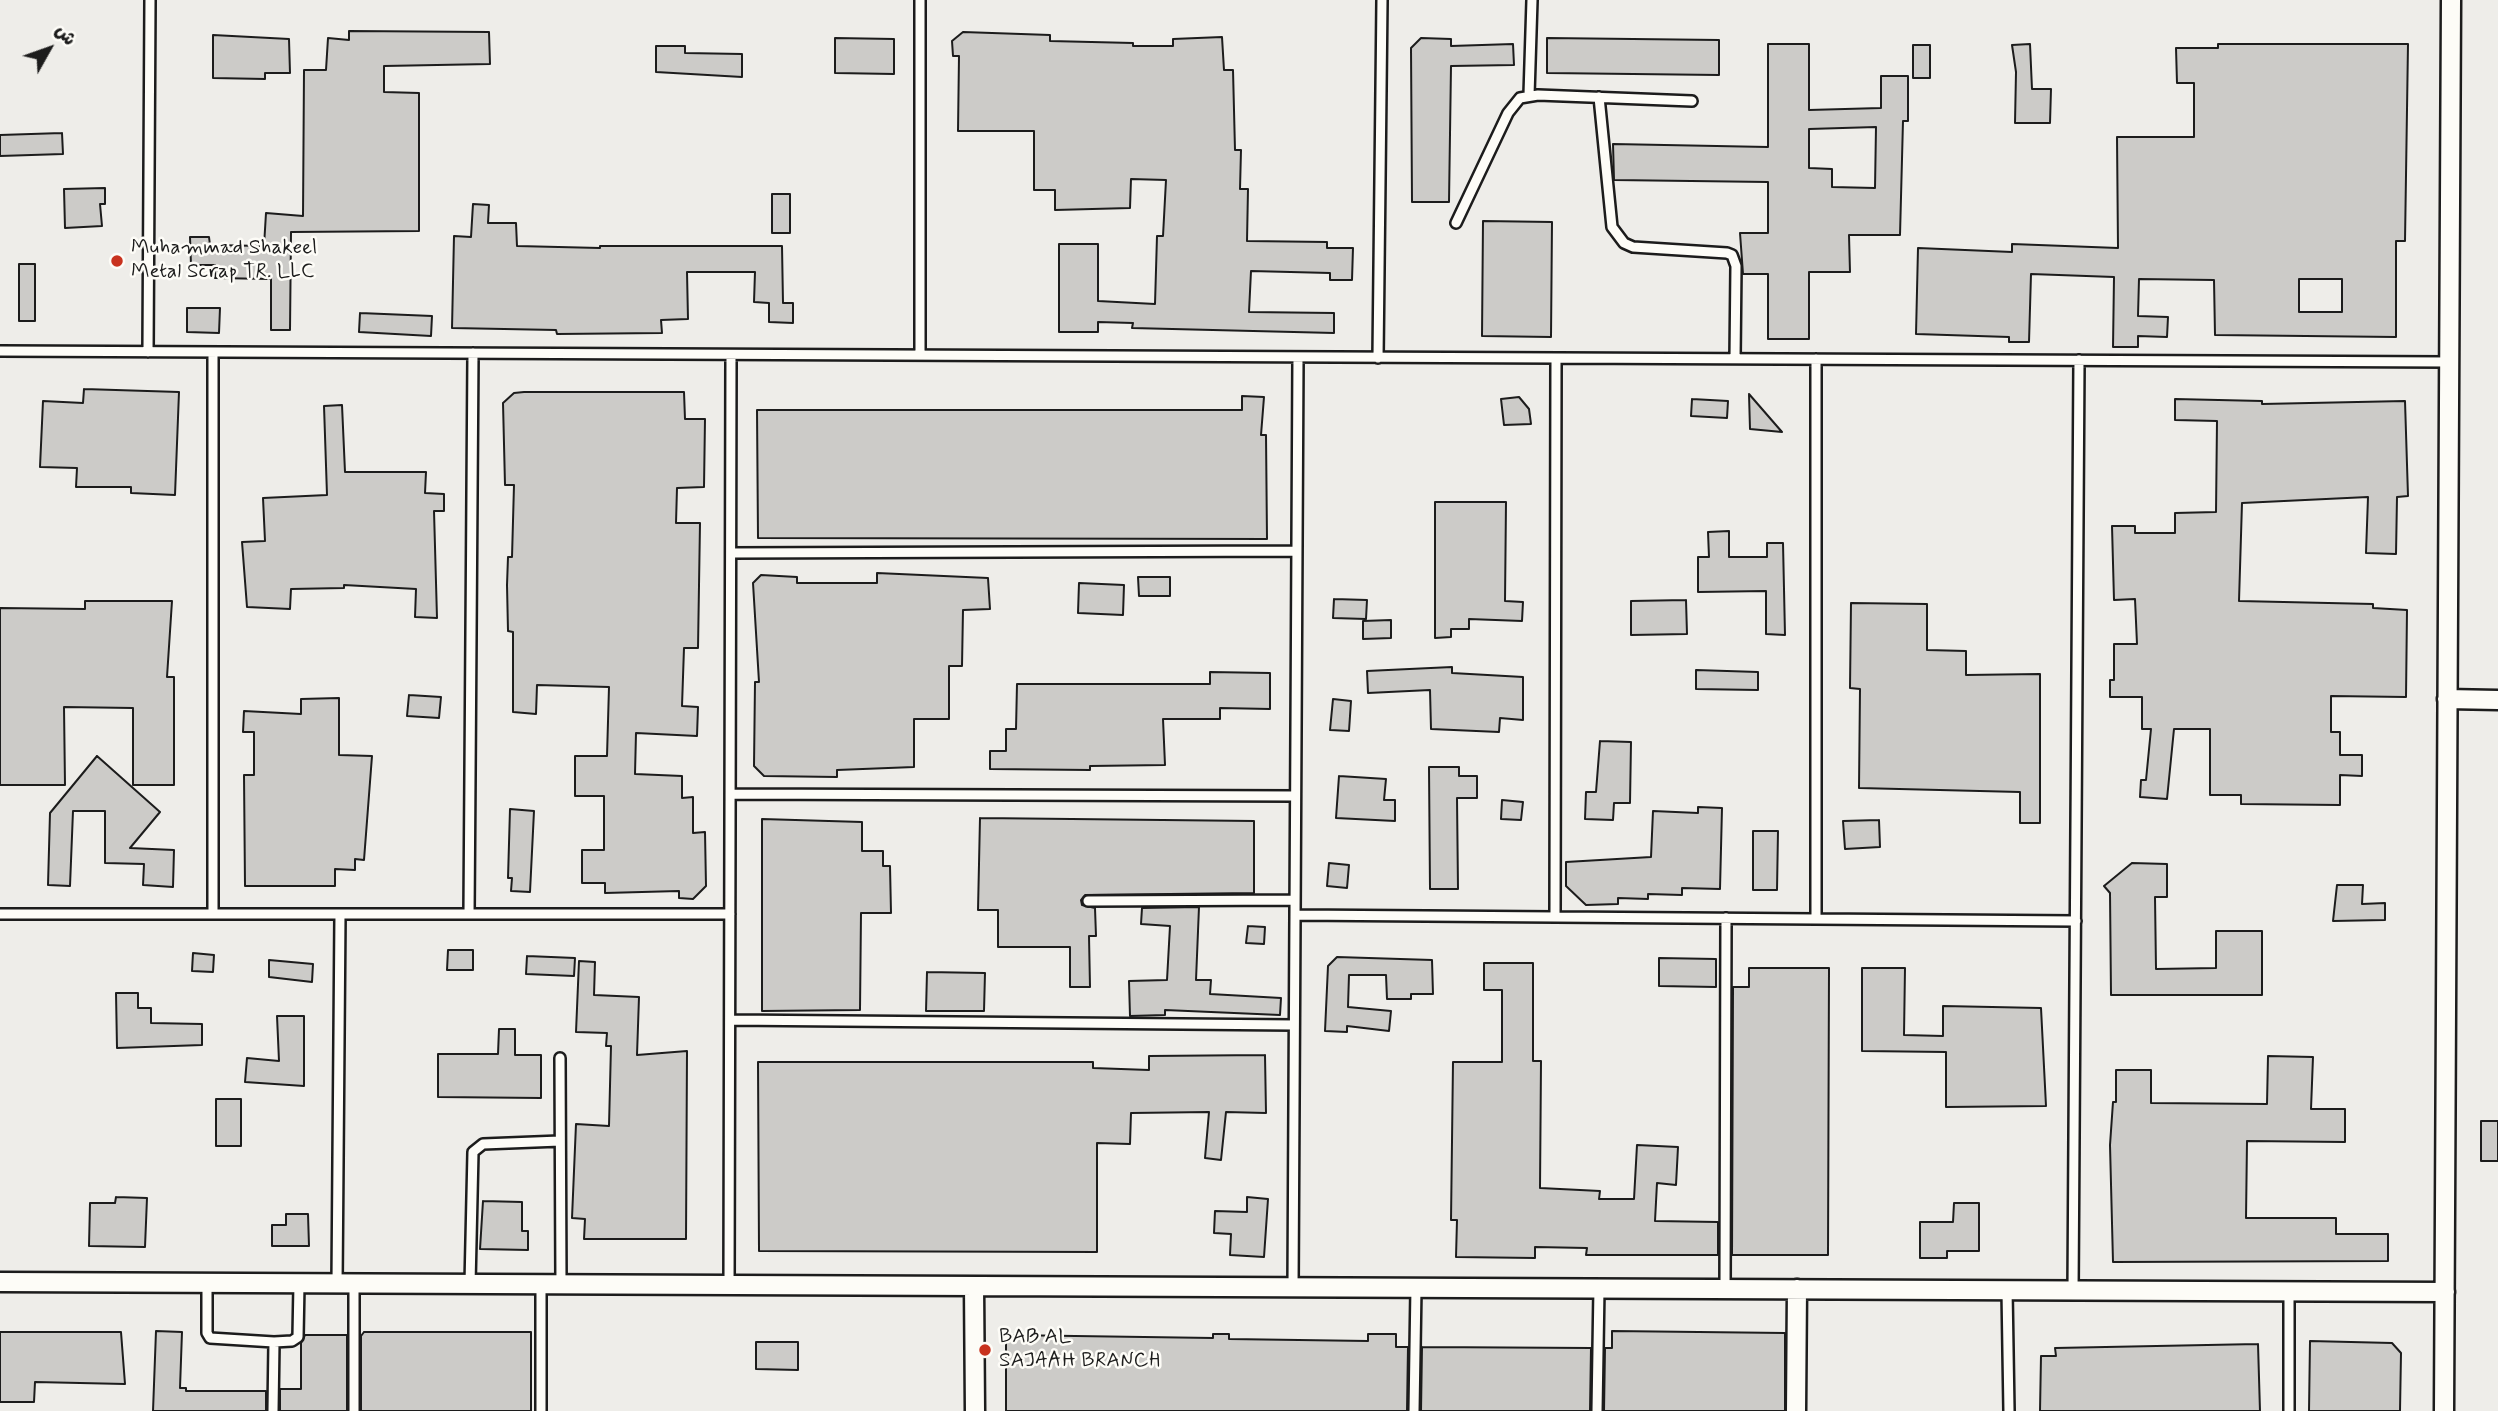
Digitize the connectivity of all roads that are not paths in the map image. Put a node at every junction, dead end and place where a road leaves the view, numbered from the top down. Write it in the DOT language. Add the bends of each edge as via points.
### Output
graph roads {
  1 [pos="150,0"];
  2 [pos="920,0"];
  3 [pos="1382,0"];
  4 [pos="1532,0"];
  5 [pos="2451,0"];
  6 [pos="1529,95"];
  7 [pos="1599,97"];
  8 [pos="1692,101"];
  9 [pos="1456,223"];
  10 [pos="0,351"];
  11 [pos="148,352"];
  12 [pos="213,352"];
  13 [pos="474,353"];
  14 [pos="732,355"];
  15 [pos="920,355"];
  16 [pos="1298,357"];
  17 [pos="1378,358"];
  18 [pos="1556,358"];
  19 [pos="1735,359"];
  20 [pos="1816,359"];
  21 [pos="2079,360"];
  22 [pos="2449,362"];
  23 [pos="1296,551"];
  24 [pos="731,554"];
  25 [pos="2448,699"];
  26 [pos="2498,699"];
  27 [pos="730,794"];
  28 [pos="1295,796"];
  29 [pos="1295,900"];
  30 [pos="1088,901"];
  31 [pos="0,914"];
  32 [pos="213,914"];
  33 [pos="340,914"];
  34 [pos="469,914"];
  35 [pos="730,914"];
  36 [pos="1295,915"];
  37 [pos="1555,917"];
  38 [pos="1726,918"];
  39 [pos="1816,919"];
  40 [pos="2076,921"];
  41 [pos="730,1020"];
  42 [pos="1294,1025"];
  43 [pos="560,1058"];
  44 [pos="560,1142"];
  45 [pos="0,1283"];
  46 [pos="207,1283"];
  47 [pos="299,1284"];
  48 [pos="346,1284"];
  49 [pos="470,1284"];
  50 [pos="541,1284"];
  51 [pos="561,1284"];
  52 [pos="729,1285"];
  53 [pos="974,1286"];
  54 [pos="1293,1287"];
  55 [pos="1416,1288"];
  56 [pos="1599,1288"];
  57 [pos="1725,1289"];
  58 [pos="1797,1289"];
  59 [pos="2007,1290"];
  60 [pos="2073,1290"];
  61 [pos="2289,1291"];
  62 [pos="2445,1292"];
  63 [pos="274,1342"];
  64 [pos="273,1411"];
  65 [pos="354,1411"];
  66 [pos="541,1411"];
  67 [pos="975,1411"];
  68 [pos="1415,1411"];
  69 [pos="1597,1411"];
  70 [pos="1796,1411"];
  71 [pos="2009,1411"];
  72 [pos="2289,1411"];
  73 [pos="2444,1411"];
  1 -- 11 [label="lane"];
  2 -- 15 [label="lane"];
  3 -- 17 [label="lane"];
  4 -- 6 [label="lane"];
  5 -- 22 [label="street"];
  6 -- 7 [label="lane"];
  6 -- 9 [label="lane" via="1507,113"];
  7 -- 8 [label="lane"];
  7 -- 19 [label="lane" via="1612,227 1633,247 1732,256 1736,266"];
  10 -- 11 [label="lane"];
  11 -- 12 [label="lane"];
  12 -- 13 [label="lane"];
  12 -- 32 [label="lane"];
  13 -- 14 [label="lane"];
  13 -- 34 [label="lane"];
  14 -- 15 [label="lane"];
  14 -- 24 [label="lane"];
  15 -- 16 [label="lane"];
  16 -- 17 [label="lane"];
  16 -- 23 [label="lane"];
  17 -- 18 [label="lane"];
  18 -- 19 [label="lane"];
  18 -- 37 [label="lane"];
  19 -- 20 [label="lane"];
  20 -- 21 [label="lane"];
  20 -- 39 [label="lane"];
  21 -- 22 [label="lane"];
  21 -- 40 [label="lane"];
  22 -- 25 [label="street"];
  23 -- 24 [label="lane"];
  23 -- 28 [label="lane"];
  24 -- 27 [label="lane"];
  25 -- 26 [label="street"];
  25 -- 62 [label="street"];
  27 -- 28 [label="lane"];
  27 -- 35 [label="lane"];
  28 -- 29 [label="lane"];
  29 -- 30 [label="lane"];
  29 -- 36 [label="lane"];
  31 -- 32 [label="lane"];
  32 -- 33 [label="lane"];
  33 -- 34 [label="lane"];
  33 -- 48 [label="lane"];
  34 -- 35 [label="lane"];
  35 -- 41 [label="lane"];
  36 -- 37 [label="lane"];
  36 -- 42 [label="lane"];
  37 -- 38 [label="lane"];
  38 -- 39 [label="lane"];
  38 -- 57 [label="lane"];
  39 -- 40 [label="lane"];
  40 -- 60 [label="lane"];
  41 -- 42 [label="lane"];
  41 -- 52 [label="lane"];
  42 -- 54 [label="lane"];
  43 -- 44 [label="lane"];
  44 -- 49 [label="lane" via="483,1144 473,1152"];
  44 -- 51 [label="lane"];
  45 -- 46 [label="street"];
  46 -- 47 [label="street"];
  46 -- 63 [label="lane" via="210,1338"];
  47 -- 48 [label="street"];
  47 -- 63 [label="lane" via="298,1337"];
  48 -- 49 [label="street"];
  48 -- 65 [label="lane"];
  49 -- 50 [label="street"];
  50 -- 51 [label="street"];
  50 -- 66 [label="lane"];
  51 -- 52 [label="street"];
  52 -- 53 [label="street"];
  53 -- 54 [label="street"];
  53 -- 67 [label="street"];
  54 -- 55 [label="street"];
  55 -- 56 [label="street"];
  55 -- 68 [label="lane"];
  56 -- 57 [label="street"];
  56 -- 69 [label="lane"];
  57 -- 58 [label="street"];
  58 -- 59 [label="street"];
  58 -- 70 [label="street"];
  59 -- 60 [label="street"];
  59 -- 71 [label="lane"];
  60 -- 61 [label="street"];
  61 -- 62 [label="street"];
  61 -- 72 [label="lane"];
  62 -- 73 [label="street"];
  63 -- 64 [label="lane"];
}
